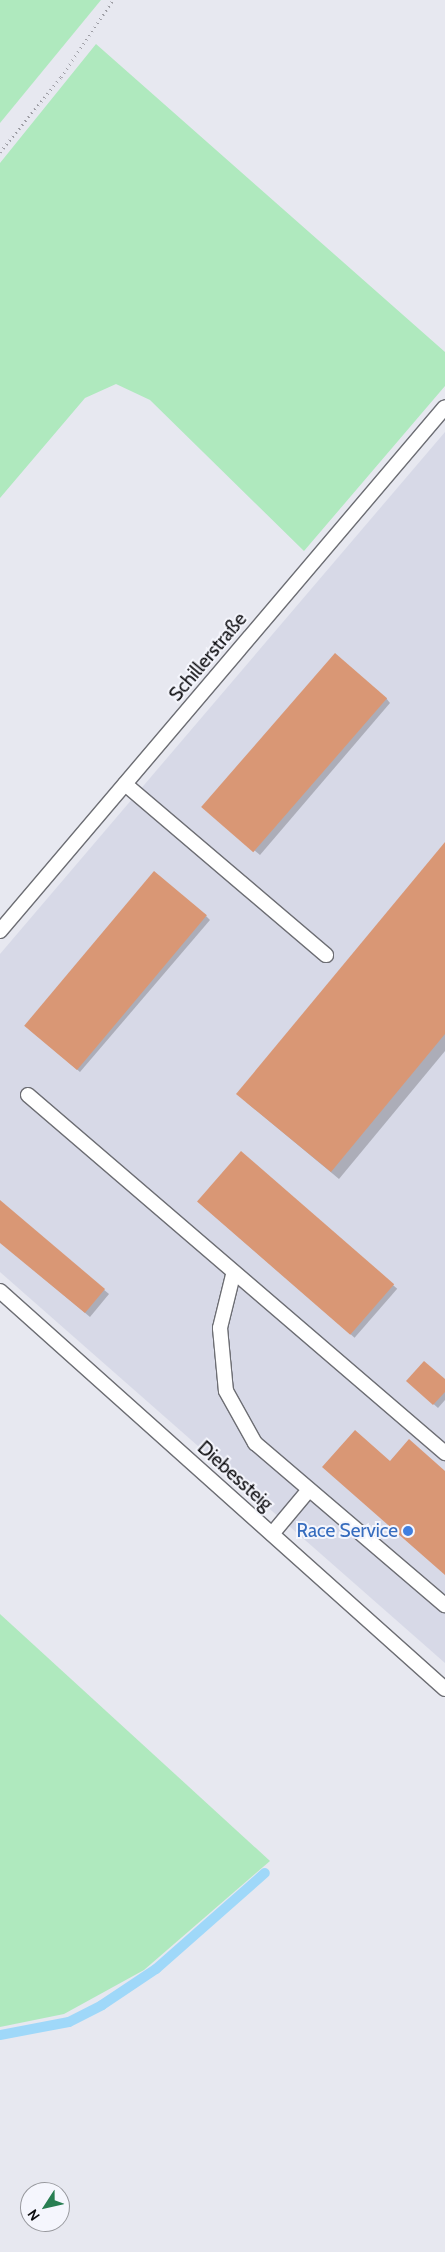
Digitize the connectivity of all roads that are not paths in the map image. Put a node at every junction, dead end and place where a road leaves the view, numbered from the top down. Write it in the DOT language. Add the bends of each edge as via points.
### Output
graph roads {
  1 [pos="445,406"];
  2 [pos="125,784"];
  3 [pos="0,931"];
  4 [pos="326,956"];
  5 [pos="28,1095"];
  6 [pos="233,1275"];
  7 [pos="0,1291"];
  8 [pos="445,1453"];
  9 [pos="308,1490"];
  10 [pos="272,1534"];
  11 [pos="445,1605"];
  12 [pos="445,1689"];
  1 -- 2 [label="lane, Schillerstraße"];
  2 -- 3 [label="lane, Schillerstraße"];
  2 -- 4 [label="lane"];
  5 -- 6 [label="lane"];
  6 -- 8 [label="lane"];
  6 -- 9 [label="lane" via="220,1328 226,1391 255,1444"];
  7 -- 10 [label="lane, Diebessteig"];
  9 -- 10 [label="lane"];
  9 -- 11 [label="lane"];
  10 -- 12 [label="lane, Diebessteig"];
}
